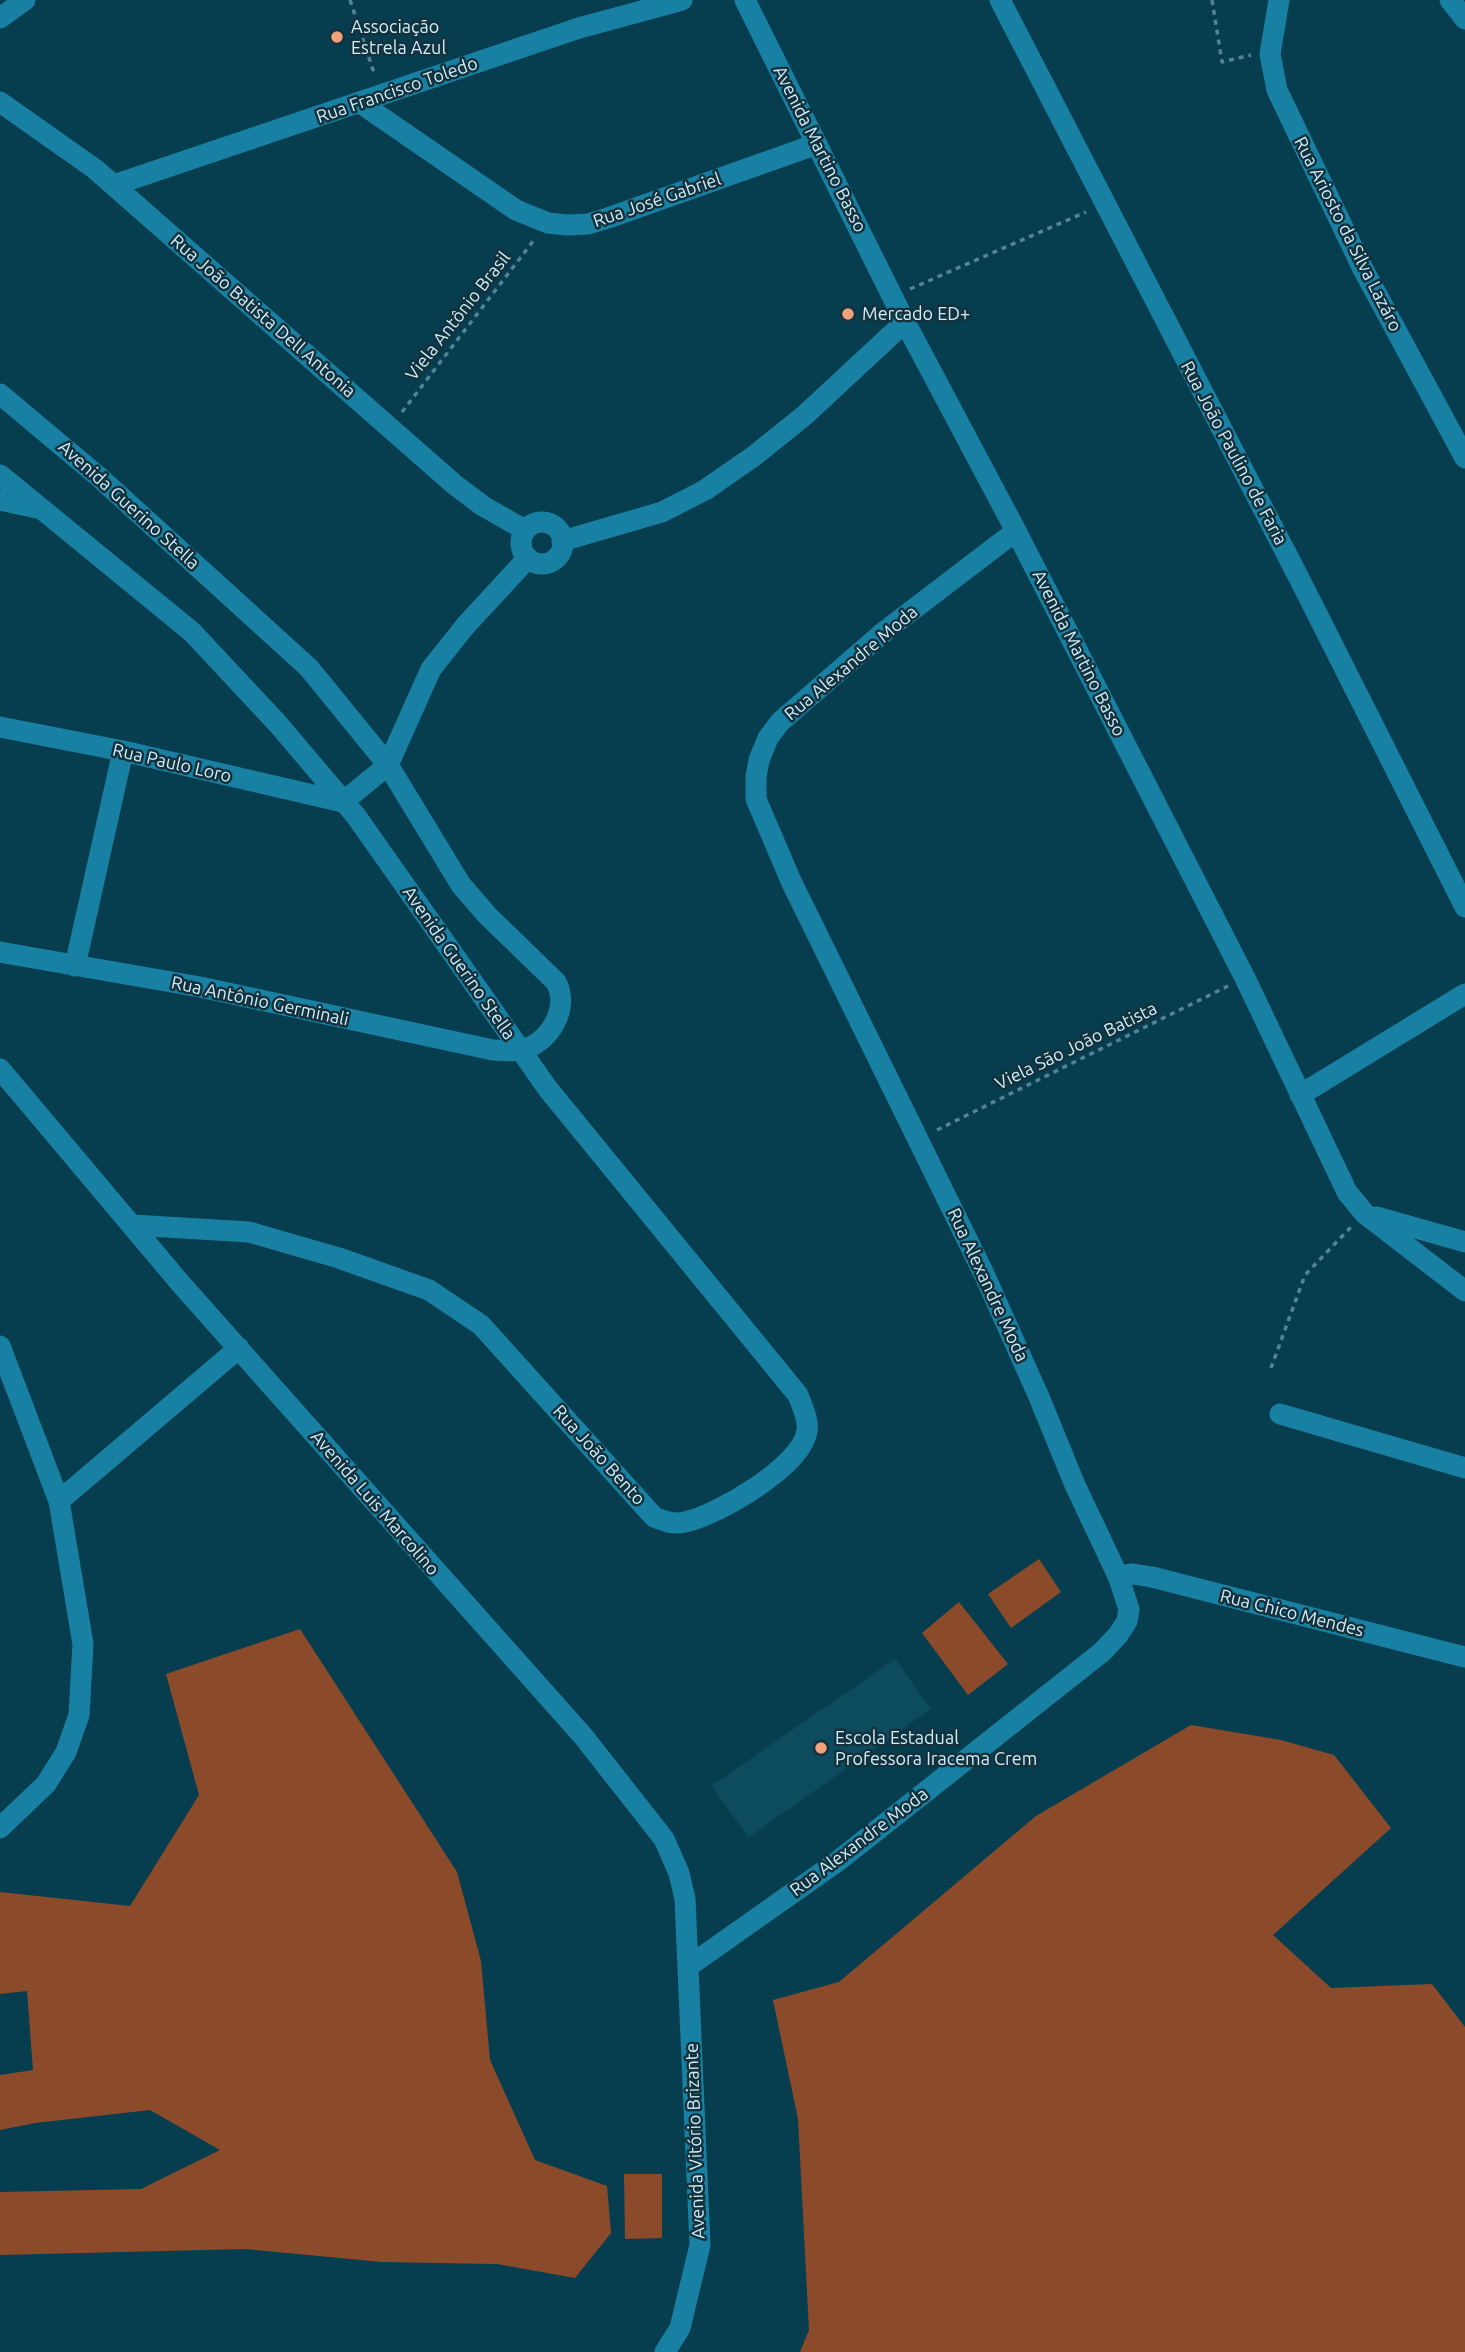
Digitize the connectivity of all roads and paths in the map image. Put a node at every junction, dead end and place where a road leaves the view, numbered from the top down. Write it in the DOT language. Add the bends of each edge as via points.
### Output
graph roads {
  1 [pos="25,0"];
  2 [pos="350,0"];
  3 [pos="682,0"];
  4 [pos="745,0"];
  5 [pos="1000,0"];
  6 [pos="1212,0"];
  7 [pos="1279,0"];
  8 [pos="1450,0"];
  9 [pos="0,18"];
  10 [pos="1465,19"];
  11 [pos="1258,53"];
  12 [pos="381,95"];
  13 [pos="0,102"];
  14 [pos="359,102"];
  15 [pos="817,144"];
  16 [pos="114,186"];
  17 [pos="1104,205"];
  18 [pos="548,223"];
  19 [pos="894,297"];
  20 [pos="905,322"];
  21 [pos="0,394"];
  22 [pos="390,427"];
  23 [pos="1465,458"];
  24 [pos="0,475"];
  25 [pos="0,500"];
  26 [pos="43,510"];
  27 [pos="525,530"];
  28 [pos="1016,531"];
  29 [pos="562,541"];
  30 [pos="527,558"];
  31 [pos="0,727"];
  32 [pos="123,751"];
  33 [pos="388,765"];
  34 [pos="343,802"];
  35 [pos="1465,907"];
  36 [pos="0,952"];
  37 [pos="75,966"];
  38 [pos="1245,978"];
  39 [pos="1465,994"];
  40 [pos="520,1050"];
  41 [pos="0,1069"];
  42 [pos="1300,1095"];
  43 [pos="919,1139"];
  44 [pos="1365,1213"];
  45 [pos="133,1225"];
  46 [pos="1465,1241"];
  47 [pos="1465,1291"];
  48 [pos="0,1346"];
  49 [pos="239,1348"];
  50 [pos="1271,1368"];
  51 [pos="1280,1414"];
  52 [pos="1465,1468"];
  53 [pos="59,1501"];
  54 [pos="1118,1576"];
  55 [pos="1465,1657"];
  56 [pos="0,1828"];
  57 [pos="689,1966"];
  58 [pos="665,2352"];
  1 -- 9 [label="street"];
  2 -- 12 [label="path"];
  3 -- 12 [label="street, Rua Francisco Toledo"];
  4 -- 15 [label="street, Avenida Martino Basso"];
  5 -- 17 [label="street, Rua João Paulino de Faria"];
  6 -- 11 [label="path" via="1222,62"];
  7 -- 23 [label="street, Rua Ariosto da Silva Lazáro" via="1270,54 1277,90 1363,269"];
  8 -- 10 [label="street"];
  12 -- 14 [label="street, Rua Francisco Toledo"];
  13 -- 16 [label="street, Rua João Batista Dell Antonia"];
  14 -- 16 [label="street, Rua Francisco Toledo"];
  14 -- 18 [label="street, Rua José Gabriel" via="516,209"];
  15 -- 18 [label="street, Rua José Gabriel" via="588,224"];
  15 -- 19 [label="street, Avenida Martino Basso"];
  16 -- 22 [label="street, Rua João Batista Dell Antonia"];
  17 -- 19 [label="path"];
  17 -- 35 [label="street, Rua João Paulino de Faria"];
  18 -- 22 [label="path, Viela Antônio Brasil"];
  19 -- 20 [label="street, Avenida Martino Basso"];
  20 -- 28 [label="street, Avenida Martino Basso"];
  20 -- 29 [label="street" via="805,415 705,490 662,512"];
  21 -- 33 [label="street, Avenida Guerino Stella" via="99,477 309,668"];
  22 -- 27 [label="street, Rua João Batista Dell Antonia" via="455,485"];
  24 -- 26 [label="street, Avenida Guerino Stella"];
  25 -- 26 [label="street"];
  26 -- 34 [label="street, Avenida Guerino Stella" via="192,632"];
  27 -- 29 [label="street" via="548,523 558,530"];
  27 -- 30 [label="street" via="521,544"];
  28 -- 38 [label="street, Avenida Martino Basso"];
  28 -- 43 [label="street, Rua Alexandre Moda" via="885,631 780,722 768,738 755,777 757,799 791,881"];
  29 -- 30 [label="street" via="559,555 547,563"];
  30 -- 33 [label="street" via="431,669"];
  31 -- 32 [label="street, Rua Paulo Loro"];
  32 -- 34 [label="street, Rua Paulo Loro"];
  32 -- 37 [label="street"];
  33 -- 34 [label="street"];
  33 -- 40 [label="street, Avenida Guerino Stella" via="461,885 550,974 562,993 561,1008 549,1032"];
  34 -- 40 [label="street, Avenida Guerino Stella"];
  36 -- 37 [label="street, Rua Antônio Germinali"];
  37 -- 40 [label="street, Rua Antônio Germinali" via="200,987 493,1049"];
  38 -- 42 [label="street, Avenida Martino Basso"];
  38 -- 43 [label="path, Viela São João Batista"];
  39 -- 42 [label="street"];
  40 -- 45 [label="street, Rua João Bento" via="798,1395 808,1430 801,1450 725,1508 685,1522 654,1517 481,1325 429,1290 248,1232"];
  41 -- 45 [label="street, Avenida Luis Marcolino"];
  42 -- 44 [label="street, Avenida Martino Basso" via="1347,1192"];
  43 -- 54 [label="street, Rua Alexandre Moda"];
  44 -- 46 [label="street"];
  44 -- 47 [label="street, Avenida Martino Basso"];
  44 -- 50 [label="path" via="1304,1275"];
  45 -- 49 [label="street, Avenida Luis Marcolino"];
  48 -- 53 [label="street"];
  49 -- 53 [label="street"];
  49 -- 57 [label="street, Avenida Luis Marcolino" via="583,1736 664,1839 685,1899"];
  51 -- 52 [label="street"];
  53 -- 56 [label="street" via="83,1644 79,1715 66,1752 46,1784"];
  54 -- 55 [label="street, Rua Chico Mendes" via="1152,1577"];
  54 -- 57 [label="street, Rua Alexandre Moda" via="1129,1609 1127,1621 1102,1652 838,1861"];
  57 -- 58 [label="street, Avenida Vitório Brizante" via="700,2245 680,2328"];
}
